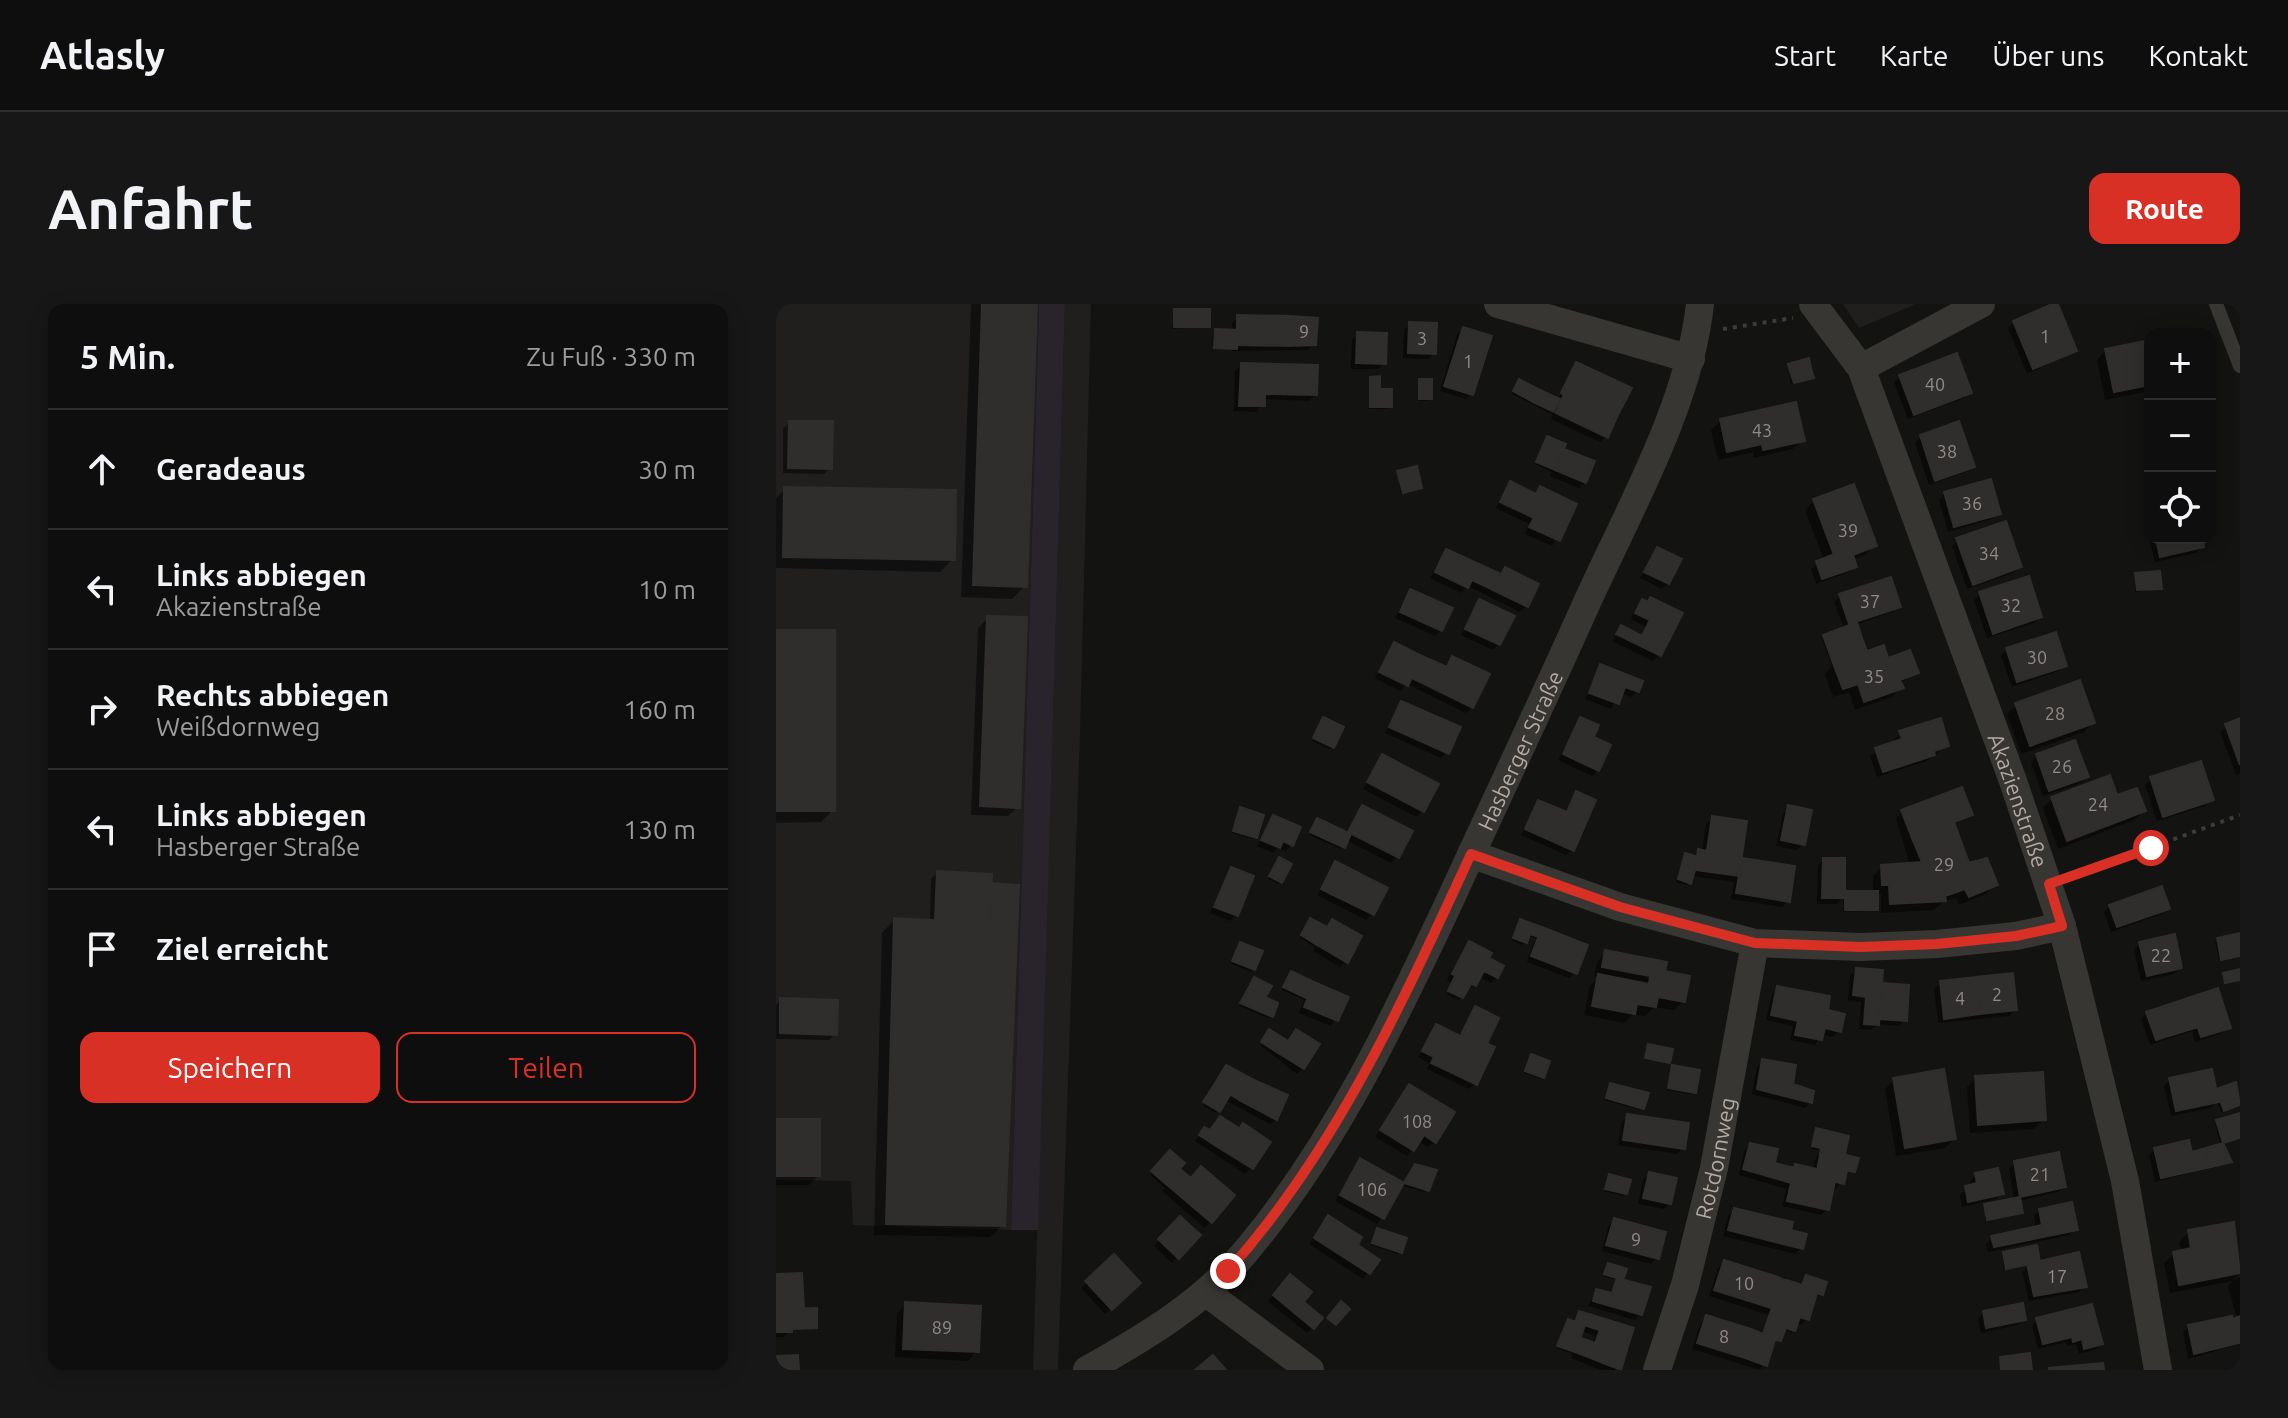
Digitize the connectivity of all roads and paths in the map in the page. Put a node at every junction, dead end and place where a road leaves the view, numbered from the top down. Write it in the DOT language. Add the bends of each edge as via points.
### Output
graph roads {
  1 [pos="1498,304"];
  2 [pos="1700,304"];
  3 [pos="1981,304"];
  4 [pos="2216,304"];
  5 [pos="1817,309"];
  6 [pos="1694,346"];
  7 [pos="2240,366"];
  8 [pos="1861,368"];
  9 [pos="2240,815"];
  10 [pos="1471,854"];
  11 [pos="2049,884"];
  12 [pos="2062,926"];
  13 [pos="1755,943"];
  14 [pos="1208,1294"];
  15 [pos="1087,1370"];
  16 [pos="1310,1370"];
  17 [pos="1657,1370"];
  18 [pos="2158,1370"];
  1 -- 6 [label="street"];
  2 -- 6 [label="street, Hasberger Straße"];
  3 -- 8 [label="street"];
  4 -- 7 [label="lane"];
  5 -- 6 [label="path"];
  5 -- 8 [label="street, Akazienstraße"];
  6 -- 10 [label="street, Hasberger Straße" via="1653,456"];
  8 -- 11 [label="street, Akazienstraße"];
  9 -- 11 [label="path"];
  10 -- 13 [label="street" via="1620,907"];
  10 -- 14 [label="street, Hasberger Straße" via="1353,1096 1300,1179"];
  11 -- 12 [label="street, Akazienstraße"];
  12 -- 13 [label="street" via="1937,944"];
  12 -- 18 [label="street, Akazienstraße" via="2125,1181"];
  13 -- 17 [label="street, Rotdornweg" via="1714,1168"];
  14 -- 15 [label="street, Hasberger Straße"];
  14 -- 16 [label="street"];
}
